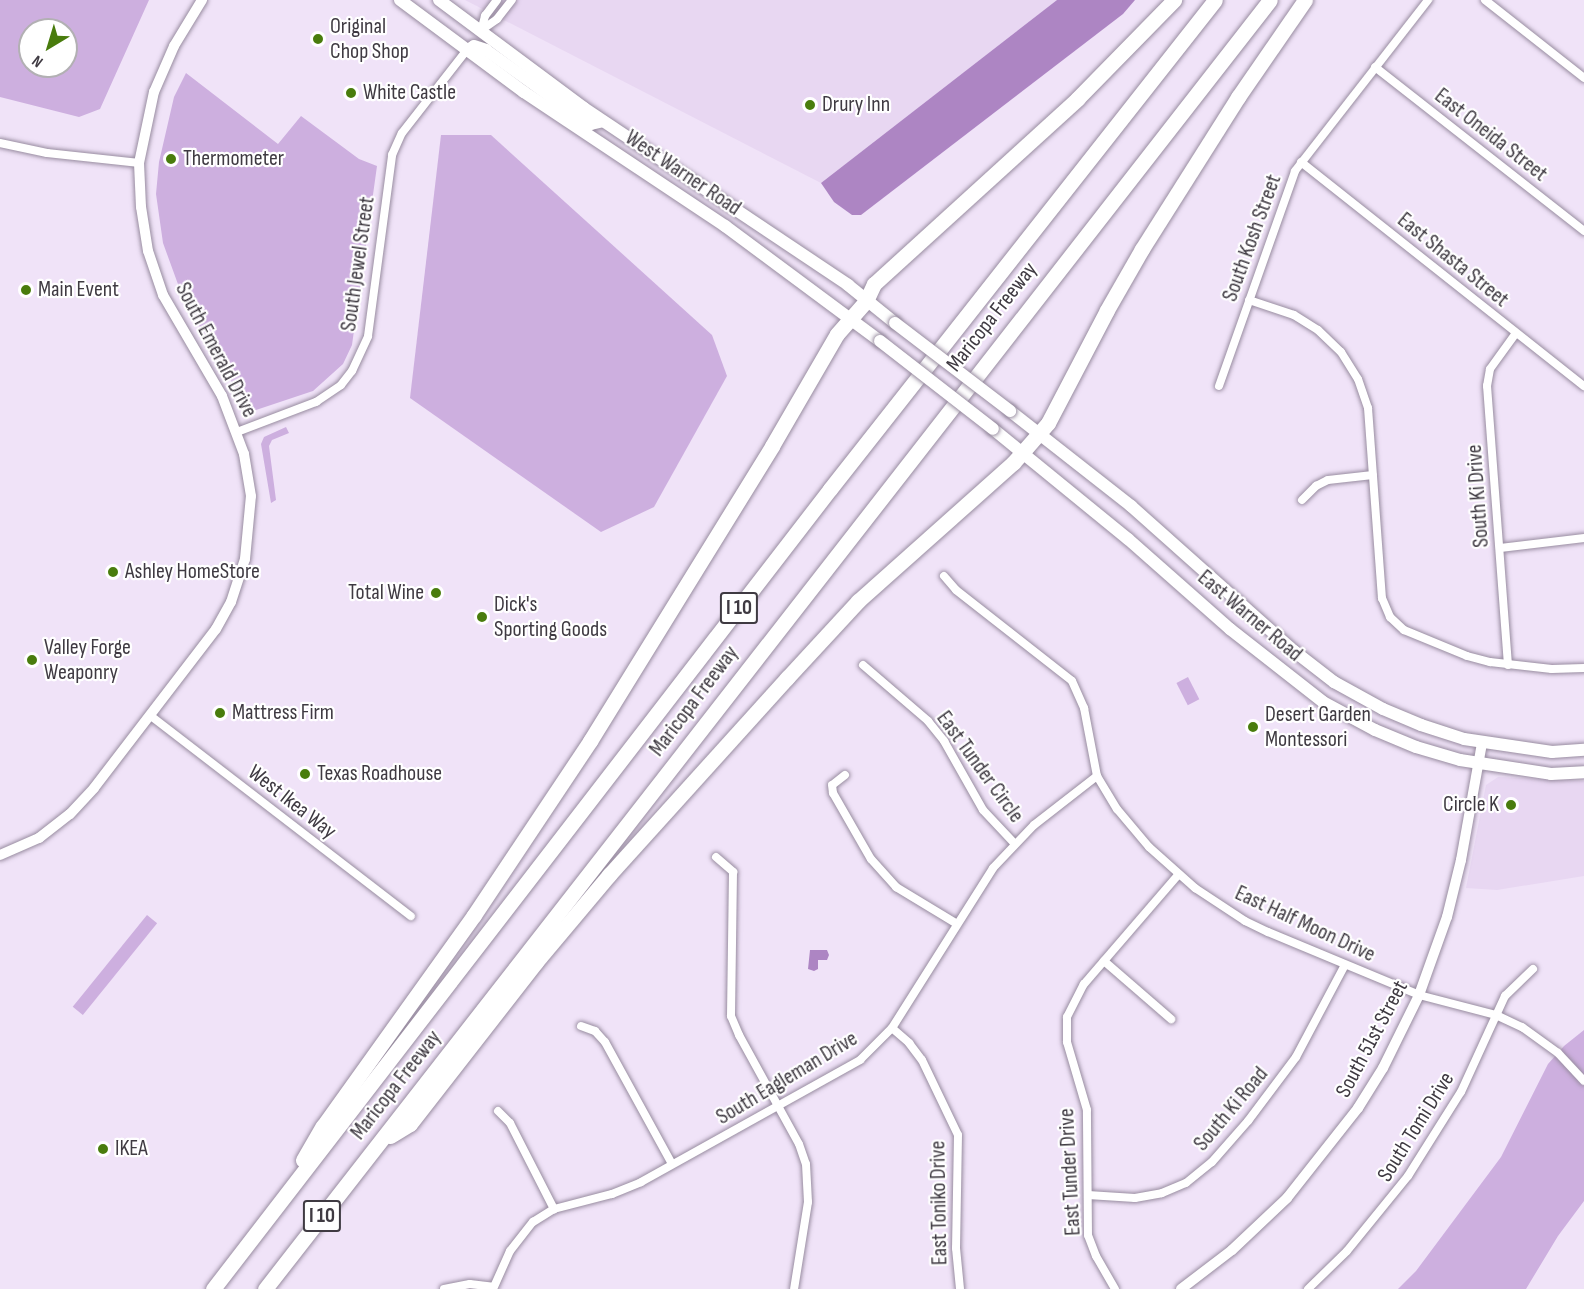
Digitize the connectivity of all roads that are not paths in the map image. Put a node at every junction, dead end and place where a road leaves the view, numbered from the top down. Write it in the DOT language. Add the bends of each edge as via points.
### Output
graph roads {
  1 [pos="202,0"];
  2 [pos="400,0"];
  3 [pos="439,0"];
  4 [pos="497,0"];
  5 [pos="512,0"];
  6 [pos="1174,0"];
  7 [pos="1215,0"];
  8 [pos="1270,0"];
  9 [pos="1305,0"];
  10 [pos="1428,0"];
  11 [pos="1485,0"];
  12 [pos="480,32"];
  13 [pos="466,51"];
  14 [pos="1375,67"];
  15 [pos="1584,78"];
  16 [pos="603,121"];
  17 [pos="0,143"];
  18 [pos="1301,162"];
  19 [pos="139,163"];
  20 [pos="1584,231"];
  21 [pos="1249,300"];
  22 [pos="866,301"];
  23 [pos="851,320"];
  24 [pos="1516,333"];
  25 [pos="952,367"];
  26 [pos="1219,386"];
  27 [pos="1584,386"];
  28 [pos="939,387"];
  29 [pos="237,432"];
  30 [pos="1040,433"];
  31 [pos="1023,453"];
  32 [pos="1373,475"];
  33 [pos="1302,500"];
  34 [pos="1584,538"];
  35 [pos="1500,548"];
  36 [pos="944,576"];
  37 [pos="862,665"];
  38 [pos="1508,665"];
  39 [pos="1584,668"];
  40 [pos="1317,669"];
  41 [pos="1304,687"];
  42 [pos="152,716"];
  43 [pos="1482,743"];
  44 [pos="1584,750"];
  45 [pos="1478,764"];
  46 [pos="1584,772"];
  47 [pos="845,775"];
  48 [pos="1097,776"];
  49 [pos="1014,843"];
  50 [pos="3,854"];
  51 [pos="716,857"];
  52 [pos="1179,874"];
  53 [pos="411,916"];
  54 [pos="957,924"];
  55 [pos="1104,961"];
  56 [pos="1345,964"];
  57 [pos="1533,969"];
  58 [pos="1419,995"];
  59 [pos="1496,1016"];
  60 [pos="1171,1019"];
  61 [pos="581,1026"];
  62 [pos="892,1028"];
  63 [pos="1584,1081"];
  64 [pos="778,1106"];
  65 [pos="498,1111"];
  66 [pos="380,1142"];
  67 [pos="672,1164"];
  68 [pos="1088,1195"];
  69 [pos="554,1209"];
  70 [pos="268,1219"];
  71 [pos="493,1288"];
  72 [pos="213,1289"];
  73 [pos="265,1289"];
  74 [pos="444,1289"];
  75 [pos="794,1289"];
  76 [pos="960,1289"];
  77 [pos="1115,1289"];
  78 [pos="1181,1289"];
  79 [pos="1308,1289"];
  1 -- 19 [label="street, South Emerald Drive" via="159,78"];
  2 -- 13 [label="main road, West Warner Road"];
  3 -- 12 [label="main road, West Warner Road"];
  4 -- 12 [label="street" via="485,16"];
  5 -- 12 [label="street"];
  6 -- 22 [label="highway" via="1077,99 874,284"];
  7 -- 70 [label="highway, Maricopa Freeway / I 10" via="836,480"];
  8 -- 66 [label="highway, Maricopa Freeway / I 10"];
  9 -- 30 [label="highway" via="1185,178"];
  10 -- 14 [label="street, South Kosh Street"];
  11 -- 15 [label="street"];
  12 -- 16 [label="main road, West Warner Road"];
  13 -- 16 [label="main road" via="474,46 486,50 591,124"];
  13 -- 23 [label="main road, West Warner Road" via="725,226"];
  13 -- 29 [label="street, South Jewel Street" via="402,133 392,155 368,336 352,371 341,385 316,402"];
  14 -- 18 [label="street, South Kosh Street"];
  14 -- 20 [label="street, East Oneida Street"];
  16 -- 22 [label="main road, West Warner Road" via="848,285"];
  17 -- 19 [label="street" via="46,153"];
  18 -- 21 [label="street, South Kosh Street" via="1288,185"];
  18 -- 24 [label="street, East Shasta Street"];
  19 -- 29 [label="street, South Emerald Drive" via="144,229 155,273 170,308 222,396"];
  21 -- 26 [label="street, South Kosh Street"];
  21 -- 32 [label="street" via="1294,315 1318,330 1341,352 1358,379 1368,408"];
  22 -- 23 [label="highway"];
  22 -- 25 [label="main road, West Warner Road, bridge"];
  23 -- 28 [label="main road, West Warner Road, bridge"];
  23 -- 70 [label="highway" via="837,334 590,741 474,915 323,1126"];
  24 -- 27 [label="street, East Shasta Street"];
  24 -- 35 [label="street, South Ki Drive" via="1490,369 1487,386"];
  25 -- 30 [label="main road, East Warner Road, bridge"];
  28 -- 31 [label="main road, East Warner Road, bridge"];
  29 -- 42 [label="street, South Emerald Drive" via="250,496 245,559 231,602 216,629"];
  30 -- 31 [label="highway"];
  30 -- 40 [label="main road, East Warner Road" via="1131,506"];
  31 -- 41 [label="main road, East Warner Road"];
  31 -- 66 [label="highway" via="858,601 609,875 410,1124"];
  32 -- 33 [label="street" via="1328,480"];
  32 -- 38 [label="street" via="1382,598 1390,617 1404,630 1438,645"];
  34 -- 35 [label="street"];
  35 -- 38 [label="street, South Ki Drive"];
  36 -- 48 [label="street, East Half Moon Drive" via="956,590 1072,681 1084,708"];
  37 -- 49 [label="street, East Tunder Circle" via="928,721 944,741 983,810"];
  38 -- 39 [label="street"];
  40 -- 41 [label="main road"];
  40 -- 43 [label="main road, East Warner Road" via="1383,709"];
  41 -- 45 [label="main road, East Warner Road" via="1375,730 1416,747"];
  42 -- 50 [label="street, South Emerald Drive" via="70,814 39,838"];
  42 -- 53 [label="street, West Ikea Way"];
  43 -- 44 [label="main road, East Warner Road" via="1552,752"];
  43 -- 45 [label="street, South 51st Street"];
  45 -- 46 [label="main road, East Warner Road" via="1551,774"];
  45 -- 58 [label="street, South 51st Street" via="1451,901"];
  47 -- 54 [label="street" via="832,785 833,793 871,859 896,887"];
  48 -- 49 [label="street, South Eagleman Drive"];
  48 -- 52 [label="street, East Half Moon Drive" via="1117,809"];
  49 -- 54 [label="street, South Eagleman Drive"];
  51 -- 64 [label="street" via="733,872 732,1016 738,1035"];
  52 -- 55 [label="street, East Tunder Drive"];
  52 -- 56 [label="street, East Half Moon Drive" via="1245,921"];
  54 -- 62 [label="street, South Eagleman Drive"];
  55 -- 60 [label="street"];
  55 -- 68 [label="street, East Tunder Drive" via="1072,1004 1066,1029 1073,1068 1087,1110"];
  56 -- 58 [label="street, East Half Moon Drive"];
  56 -- 68 [label="street, South Ki Road" via="1296,1057 1212,1162 1186,1183 1162,1193 1135,1198"];
  57 -- 59 [label="street, South Tomi Drive" via="1505,996"];
  58 -- 59 [label="street, East Half Moon Drive"];
  58 -- 78 [label="street, South 51st Street" via="1383,1068 1326,1152 1287,1198 1232,1250"];
  59 -- 63 [label="street, East Half Moon Drive" via="1544,1042"];
  59 -- 79 [label="street, South Tomi Drive" via="1461,1092 1408,1176 1347,1251"];
  61 -- 67 [label="street" via="595,1031 605,1042"];
  62 -- 64 [label="street, South Eagleman Drive" via="860,1060"];
  62 -- 76 [label="street, East Toniko Drive" via="922,1060 958,1135 956,1248"];
  64 -- 67 [label="street, South Eagleman Drive"];
  64 -- 75 [label="street" via="799,1144 809,1185"];
  65 -- 69 [label="street" via="510,1123"];
  66 -- 73 [label="highway, Maricopa Freeway / I 10"];
  67 -- 69 [label="street, South Eagleman Drive" via="612,1194"];
  68 -- 77 [label="street, East Tunder Drive" via="1088,1235"];
  69 -- 71 [label="street, South Eagleman Drive" via="519,1237"];
  70 -- 72 [label="highway, Maricopa Freeway / I 10"];
  71 -- 74 [label="street" via="470,1284"];
}
